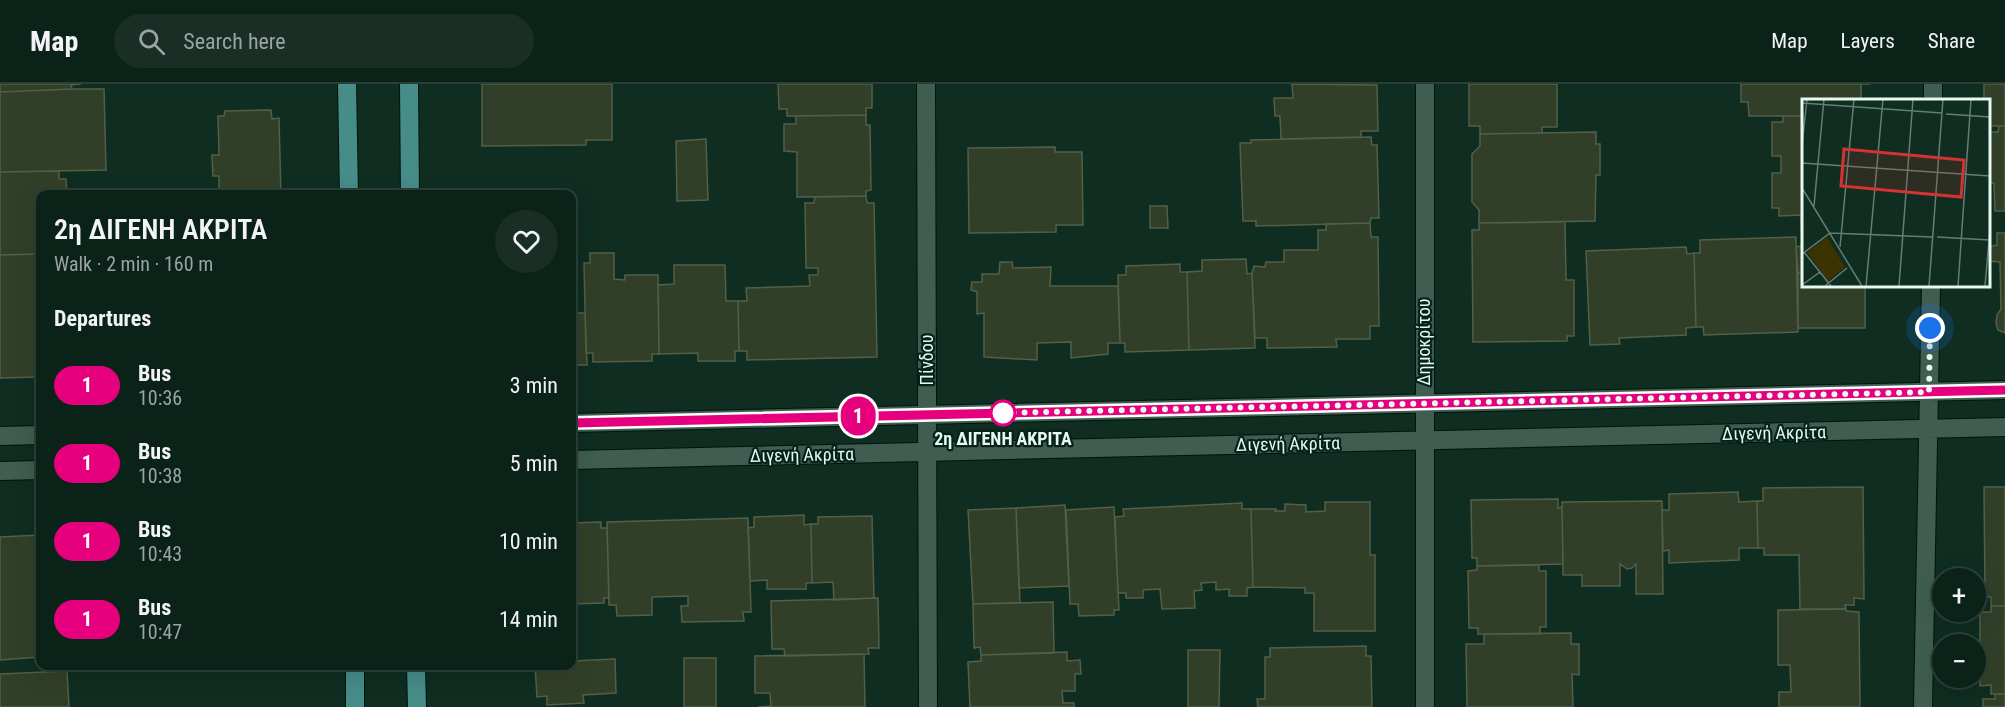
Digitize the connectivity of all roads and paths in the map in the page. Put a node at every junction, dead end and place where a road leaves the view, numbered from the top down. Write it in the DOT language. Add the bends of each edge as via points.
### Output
graph roads {
  1 [pos="347,84"];
  2 [pos="409,84"];
  3 [pos="926,84"];
  4 [pos="1425,84"];
  5 [pos="349,190"];
  6 [pos="410,190"];
  7 [pos="1930,286"];
  8 [pos="2005,390"];
  9 [pos="1929,392"];
  10 [pos="1424,404"];
  11 [pos="927,415"];
  12 [pos="576,423"];
  13 [pos="2005,428"];
  14 [pos="1928,429"];
  15 [pos="0,435"];
  16 [pos="36,435"];
  17 [pos="1424,441"];
  18 [pos="927,452"];
  19 [pos="576,460"];
  20 [pos="36,470"];
  21 [pos="0,471"];
  22 [pos="355,670"];
  23 [pos="416,670"];
  24 [pos="355,707"];
  25 [pos="417,707"];
  26 [pos="928,707"];
  27 [pos="1425,707"];
  28 [pos="1923,707"];
  1 -- 5 [label="main road"];
  2 -- 6 [label="main road"];
  3 -- 11 [label="street, Πίνδου"];
  4 -- 10 [label="street, Δημοκρίτου"];
  7 -- 9 [label="street"];
  8 -- 9 [label="street, Διγενή Ακρίτα"];
  9 -- 10 [label="street, Διγενή Ακρίτα"];
  9 -- 14 [label="street"];
  10 -- 11 [label="street, Διγενή Ακρίτα"];
  10 -- 17 [label="street, Δημοκρίτου"];
  11 -- 12 [label="street, Διγενή Ακρίτα"];
  11 -- 18 [label="street, Πίνδου"];
  13 -- 14 [label="street, Διγενή Ακρίτα"];
  14 -- 17 [label="street, Διγενή Ακρίτα"];
  14 -- 28 [label="street"];
  15 -- 16 [label="street"];
  17 -- 18 [label="street, Διγενή Ακρίτα"];
  17 -- 27 [label="street, Δημοκρίτου"];
  18 -- 19 [label="street, Διγενή Ακρίτα"];
  18 -- 26 [label="street, Πίνδου"];
  20 -- 21 [label="street"];
  22 -- 24 [label="main road"];
  23 -- 25 [label="main road"];
}
